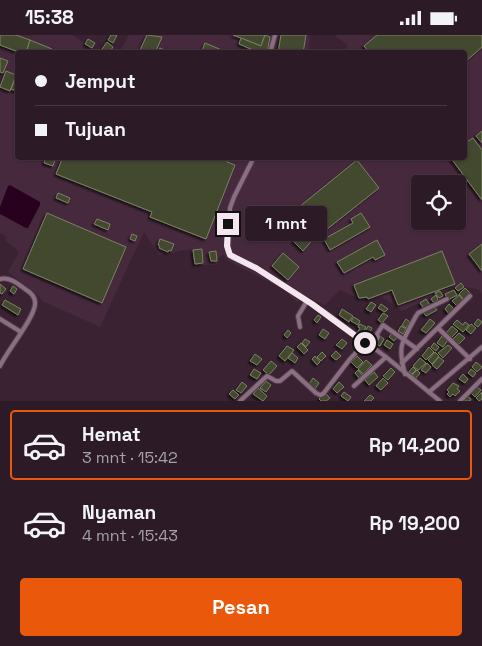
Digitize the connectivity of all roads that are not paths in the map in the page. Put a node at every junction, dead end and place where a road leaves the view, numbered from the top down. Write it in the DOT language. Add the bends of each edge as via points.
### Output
graph roads {
  1 [pos="275,35"];
  2 [pos="271,50"];
  3 [pos="252,160"];
  4 [pos="0,279"];
  5 [pos="470,296"];
  6 [pos="447,299"];
  7 [pos="307,301"];
  8 [pos="0,319"];
  9 [pos="300,327"];
  10 [pos="438,329"];
  11 [pos="20,332"];
  12 [pos="404,339"];
  13 [pos="365,343"];
  14 [pos="372,347"];
  15 [pos="482,347"];
  16 [pos="417,349"];
  17 [pos="386,357"];
  18 [pos="470,359"];
  19 [pos="402,363"];
  20 [pos="0,366"];
  21 [pos="405,374"];
  22 [pos="482,379"];
  23 [pos="354,386"];
  24 [pos="429,392"];
  25 [pos="240,401"];
  26 [pos="440,401"];
  27 [pos="460,401"];
  1 -- 2 [label="street"];
  3 -- 7 [label="street" via="230,208 228,252"];
  4 -- 11 [label="street" via="9,278 34,299 33,312"];
  5 -- 10 [label="street"];
  6 -- 12 [label="street" via="418,313"];
  7 -- 9 [label="street" via="298,316"];
  7 -- 13 [label="street"];
  8 -- 11 [label="street"];
  10 -- 16 [label="street"];
  10 -- 18 [label="street"];
  11 -- 20 [label="street"];
  12 -- 14 [label="street" via="383,325"];
  12 -- 16 [label="street"];
  12 -- 19 [label="street" via="400,355"];
  13 -- 14 [label="street"];
  13 -- 25 [label="street" via="323,394 316,393 292,371 280,381 267,376"];
  14 -- 17 [label="street"];
  15 -- 18 [label="street"];
  16 -- 19 [label="street"];
  17 -- 21 [label="street"];
  17 -- 23 [label="street"];
  18 -- 24 [label="street"];
  19 -- 21 [label="street"];
  21 -- 24 [label="street"];
  22 -- 27 [label="street"];
  24 -- 26 [label="street"];
}
